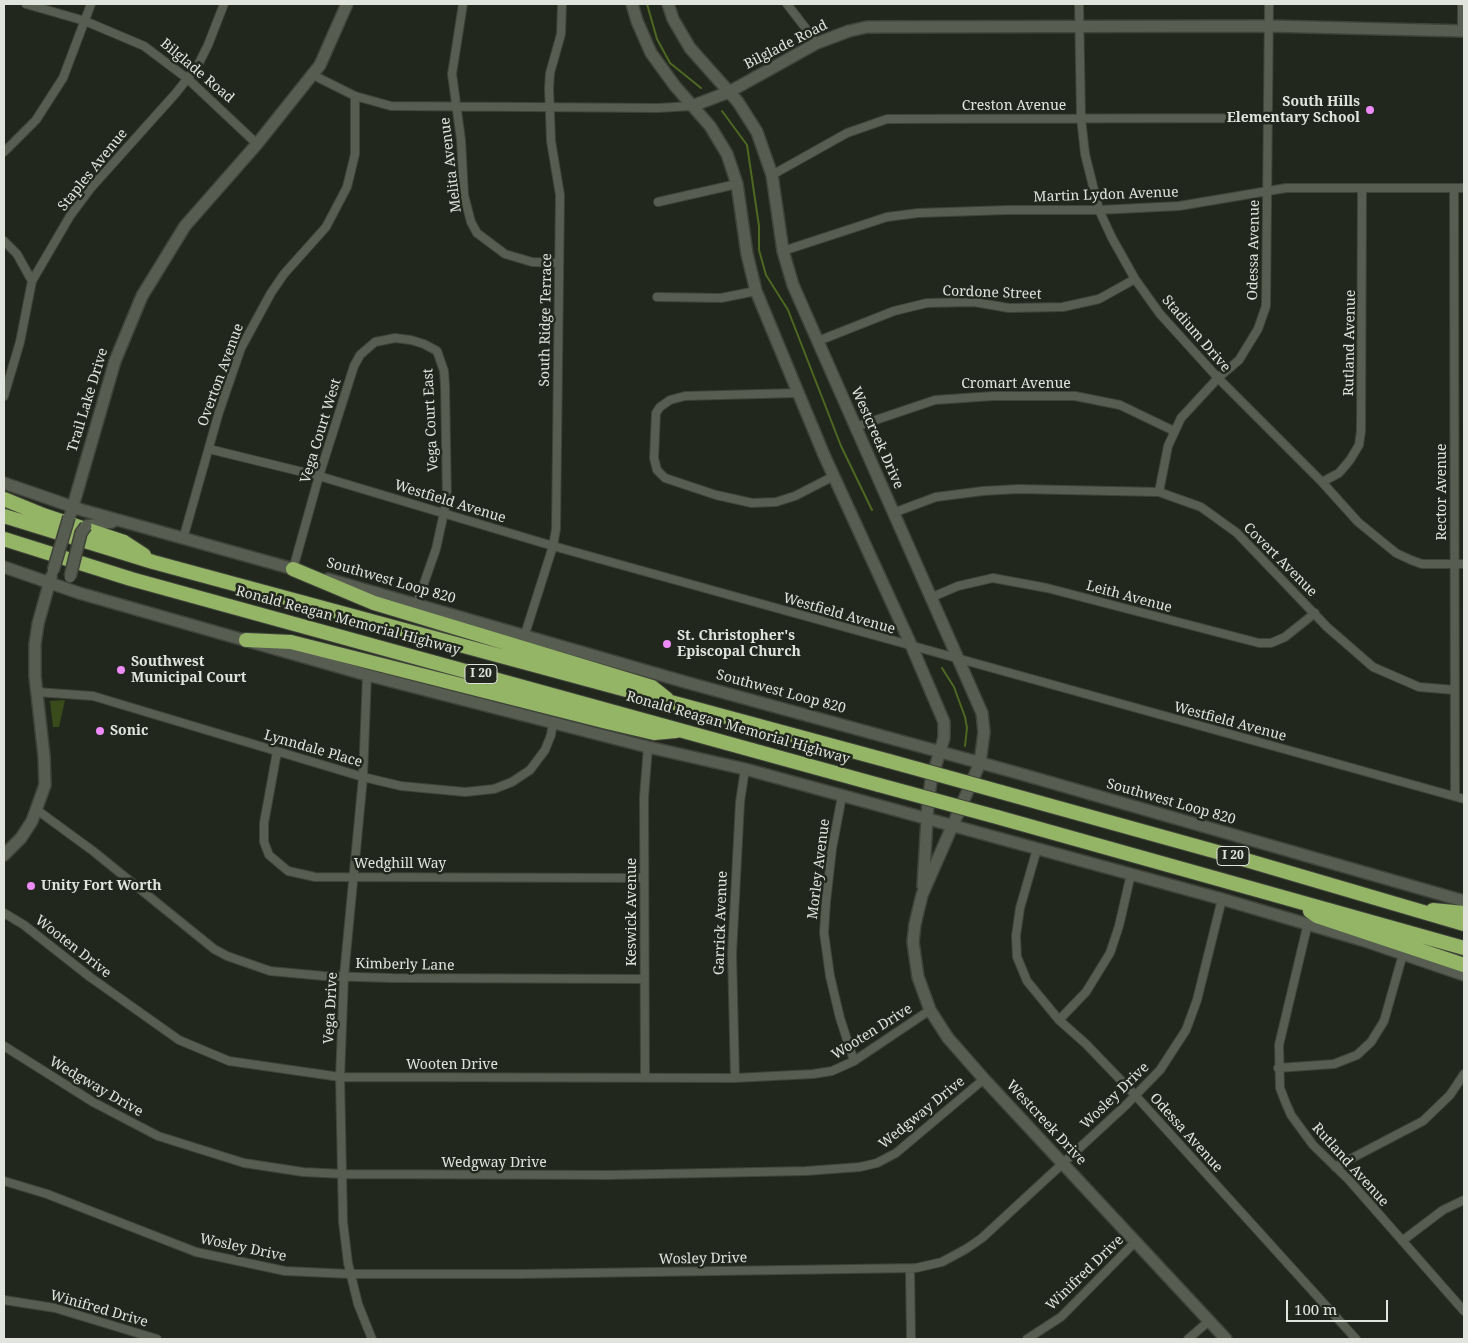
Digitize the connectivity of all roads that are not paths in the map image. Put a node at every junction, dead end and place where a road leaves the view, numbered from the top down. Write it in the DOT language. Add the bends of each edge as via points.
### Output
graph roads {
  1 [pos="26,4"];
  2 [pos="91,4"];
  3 [pos="224,4"];
  4 [pos="346,4"];
  5 [pos="464,4"];
  6 [pos="562,4"];
  7 [pos="632,4"];
  8 [pos="668,4"];
  9 [pos="787,4"];
  10 [pos="1079,4"];
  11 [pos="1269,4"];
  12 [pos="1462,4"];
  13 [pos="85,21"];
  14 [pos="1079,25"];
  15 [pos="1269,26"];
  16 [pos="1463,31"];
  17 [pos="817,44"];
  18 [pos="311,74"];
  19 [pos="188,79"];
  20 [pos="729,92"];
  21 [pos="355,96"];
  22 [pos="457,105"];
  23 [pos="549,106"];
  24 [pos="692,106"];
  25 [pos="1081,118"];
  26 [pos="1269,118"];
  27 [pos="257,144"];
  28 [pos="4,152"];
  29 [pos="772,175"];
  30 [pos="736,184"];
  31 [pos="1362,188"];
  32 [pos="1454,188"];
  33 [pos="1464,188"];
  34 [pos="1268,189"];
  35 [pos="658,202"];
  36 [pos="1099,210"];
  37 [pos="4,241"];
  38 [pos="783,251"];
  39 [pos="559,263"];
  40 [pos="1135,279"];
  41 [pos="32,280"];
  42 [pos="756,291"];
  43 [pos="657,297"];
  44 [pos="411,340"];
  45 [pos="818,341"];
  46 [pos="1218,378"];
  47 [pos="798,393"];
  48 [pos="4,396"];
  49 [pos="855,427"];
  50 [pos="1174,431"];
  51 [pos="209,449"];
  52 [pos="319,476"];
  53 [pos="834,476"];
  54 [pos="1322,482"];
  55 [pos="4,483"];
  56 [pos="1159,492"];
  57 [pos="4,499"];
  58 [pos="71,512"];
  59 [pos="445,513"];
  60 [pos="893,513"];
  61 [pos="4,516"];
  62 [pos="122,521"];
  63 [pos="4,539"];
  64 [pos="183,539"];
  65 [pos="553,546"];
  66 [pos="153,562"];
  67 [pos="1464,564"];
  68 [pos="1455,565"];
  69 [pos="4,566"];
  70 [pos="293,569"];
  71 [pos="51,577"];
  72 [pos="79,593"];
  73 [pos="930,598"];
  74 [pos="417,603"];
  75 [pos="1315,613"];
  76 [pos="525,634"];
  77 [pos="246,640"];
  78 [pos="912,647"];
  79 [pos="958,660"];
  80 [pos="367,675"];
  81 [pos="1455,690"];
  82 [pos="37,692"];
  83 [pos="671,702"];
  84 [pos="553,722"];
  85 [pos="687,730"];
  86 [pos="648,747"];
  87 [pos="277,752"];
  88 [pos="941,753"];
  89 [pos="980,763"];
  90 [pos="745,769"];
  91 [pos="363,777"];
  92 [pos="842,796"];
  93 [pos="1455,796"];
  94 [pos="1464,799"];
  95 [pos="37,810"];
  96 [pos="927,819"];
  97 [pos="954,826"];
  98 [pos="1037,849"];
  99 [pos="4,855"];
  100 [pos="1131,874"];
  101 [pos="354,876"];
  102 [pos="644,878"];
  103 [pos="922,895"];
  104 [pos="1222,899"];
  105 [pos="1295,900"];
  106 [pos="1464,901"];
  107 [pos="1415,910"];
  108 [pos="4,912"];
  109 [pos="1464,913"];
  110 [pos="1308,923"];
  111 [pos="1464,924"];
  112 [pos="1464,948"];
  113 [pos="1403,954"];
  114 [pos="1464,966"];
  115 [pos="1464,975"];
  116 [pos="344,976"];
  117 [pos="644,979"];
  118 [pos="930,1010"];
  119 [pos="1059,1020"];
  120 [pos="4,1046"];
  121 [pos="854,1061"];
  122 [pos="1278,1068"];
  123 [pos="1464,1074"];
  124 [pos="340,1077"];
  125 [pos="645,1078"];
  126 [pos="735,1078"];
  127 [pos="984,1079"];
  128 [pos="1135,1095"];
  129 [pos="1062,1163"];
  130 [pos="1336,1166"];
  131 [pos="343,1174"];
  132 [pos="4,1181"];
  133 [pos="1464,1200"];
  134 [pos="1136,1241"];
  135 [pos="1402,1241"];
  136 [pos="910,1269"];
  137 [pos="350,1274"];
  138 [pos="4,1300"];
  139 [pos="1464,1310"];
  140 [pos="1209,1321"];
  141 [pos="157,1339"];
  142 [pos="372,1339"];
  143 [pos="911,1339"];
  144 [pos="1027,1339"];
  145 [pos="1188,1339"];
  146 [pos="1226,1339"];
  147 [pos="1356,1339"];
  1 -- 13 [label="street, Bilglade Road"];
  2 -- 13 [label="street"];
  3 -- 19 [label="street, Staples Avenue" via="208,45"];
  4 -- 18 [label="street, Trail Lake Drive" via="320,65"];
  5 -- 22 [label="street, Melita Avenue" via="452,74"];
  6 -- 23 [label="street, South Ridge Terrace" via="561,34 550,73"];
  7 -- 24 [label="street, Westcreek Drive" via="651,53"];
  8 -- 20 [label="street, Westcreek Drive" via="690,48"];
  9 -- 17 [label="street"];
  10 -- 14 [label="street, Stadium Drive"];
  11 -- 15 [label="street, Odessa Avenue"];
  12 -- 16 [label="street"];
  13 -- 19 [label="street, Bilglade Road" via="144,46"];
  13 -- 28 [label="street" via="63,78 36,120"];
  14 -- 15 [label="street, Bilglade Road"];
  14 -- 17 [label="street, Bilglade Road" via="884,26 849,31"];
  14 -- 25 [label="street, Stadium Drive"];
  15 -- 16 [label="street, Bilglade Road"];
  15 -- 26 [label="street, Odessa Avenue"];
  17 -- 20 [label="street, Bilglade Road"];
  18 -- 21 [label="street, Bilglade Road"];
  18 -- 27 [label="street, Trail Lake Drive"];
  19 -- 27 [label="street, Bilglade Road"];
  19 -- 41 [label="street, Staples Avenue" via="90,189"];
  20 -- 24 [label="street, Bilglade Road"];
  20 -- 29 [label="street, Westcreek Drive" via="757,132"];
  21 -- 22 [label="street, Bilglade Road" via="391,106"];
  21 -- 51 [label="street, Overton Avenue" via="355,154 348,188 326,227 284,274 255,319 229,381"];
  22 -- 23 [label="street, Bilglade Road"];
  22 -- 39 [label="street, Melita Avenue" via="464,195 477,233 505,254 532,262"];
  23 -- 24 [label="street, Bilglade Road"];
  23 -- 39 [label="street, South Ridge Terrace" via="550,141 560,195"];
  24 -- 30 [label="street, Westcreek Drive" via="723,145"];
  25 -- 26 [label="street, Creston Avenue"];
  25 -- 29 [label="street, Creston Avenue" via="887,119 847,133"];
  25 -- 36 [label="street, Stadium Drive" via="1085,154"];
  26 -- 34 [label="street, Odessa Avenue"];
  27 -- 58 [label="street, Trail Lake Drive" via="185,226 142,296 115,361"];
  29 -- 38 [label="street, Westcreek Drive"];
  30 -- 35 [label="street"];
  30 -- 42 [label="street, Westcreek Drive"];
  31 -- 32 [label="street, Martin Lydon Avenue"];
  31 -- 34 [label="street, Martin Lydon Avenue"];
  31 -- 54 [label="street, Rutland Avenue" via="1361,431 1359,445 1350,460 1339,474"];
  32 -- 33 [label="street, Martin Lydon Avenue"];
  32 -- 68 [label="street, Rector Avenue"];
  34 -- 36 [label="street, Martin Lydon Avenue" via="1179,206"];
  34 -- 46 [label="street, Odessa Avenue" via="1266,306 1258,329 1240,360"];
  36 -- 38 [label="street, Martin Lydon Avenue" via="918,213 887,218"];
  36 -- 40 [label="street, Stadium Drive"];
  37 -- 41 [label="street" via="17,254"];
  38 -- 45 [label="street, Westcreek Drive" via="793,285"];
  39 -- 65 [label="street, South Ridge Terrace" via="556,529"];
  40 -- 45 [label="street, Cordone Street" via="1099,299 1063,306 1017,308 974,302 927,303 894,311"];
  40 -- 46 [label="street, Stadium Drive" via="1160,314"];
  41 -- 48 [label="street, Staples Avenue" via="20,342"];
  42 -- 43 [label="street" via="721,298"];
  42 -- 47 [label="street, Westcreek Drive"];
  44 -- 52 [label="street, Vega Court West" via="384,339 360,355"];
  44 -- 59 [label="street, Vega Court East" via="436,351 444,371"];
  45 -- 49 [label="street, Westcreek Drive"];
  46 -- 50 [label="street, Odessa Avenue" via="1181,418"];
  46 -- 54 [label="street, Stadium Drive"];
  47 -- 53 [label="street, Westcreek Drive"];
  47 -- 53 [label="street" via="685,396 670,400 656,412 654,458 657,470 666,478 752,503 776,502 795,496"];
  49 -- 50 [label="street, Cromart Avenue" via="935,400 1075,396 1120,405"];
  49 -- 60 [label="street, Westcreek Drive"];
  50 -- 56 [label="street, Odessa Avenue"];
  51 -- 52 [label="street, Westfield Avenue"];
  51 -- 64 [label="street, Overton Avenue"];
  52 -- 59 [label="street, Westfield Avenue"];
  52 -- 70 [label="street, Vega Court West"];
  53 -- 78 [label="street, Westcreek Drive"];
  54 -- 68 [label="street, Stadium Drive" via="1358,522 1396,553 1422,564"];
  55 -- 58 [label="street, Southwest Loop 820"];
  56 -- 60 [label="street, Covert Avenue" via="983,491 936,497"];
  56 -- 75 [label="street, Covert Avenue" via="1200,507 1232,529"];
  57 -- 66 [label="highway" via="124,542"];
  58 -- 62 [label="street, Southwest Loop 820"];
  58 -- 71 [label="street, Trail Lake Drive, bridge"];
  59 -- 65 [label="street, Westfield Avenue"];
  59 -- 74 [label="street, Vega Court East"];
  60 -- 73 [label="street, Westcreek Drive"];
  61 -- 66 [label="highway, Ronald Reagan Memorial Highway / I 20"];
  62 -- 64 [label="street, Southwest Loop 820"];
  62 -- 72 [label="street, bridge" via="96,523 86,526 81,533 70,577"];
  63 -- 85 [label="highway, Ronald Reagan Memorial Highway / I 20" via="131,579"];
  64 -- 70 [label="street, Southwest Loop 820"];
  65 -- 76 [label="street, South Ridge Terrace"];
  65 -- 78 [label="street, Westfield Avenue"];
  66 -- 83 [label="highway, Ronald Reagan Memorial Highway / I 20"];
  67 -- 68 [label="street, Stadium Drive"];
  68 -- 81 [label="street, Rector Avenue"];
  69 -- 71 [label="street"];
  70 -- 74 [label="street, Southwest Loop 820"];
  70 -- 83 [label="highway" via="374,603 652,687"];
  71 -- 72 [label="street"];
  71 -- 82 [label="street, Trail Lake Drive" via="35,644"];
  72 -- 77 [label="street"];
  73 -- 75 [label="street, Leith Avenue" via="958,586 993,578 1047,588 1259,643 1271,643 1285,637"];
  73 -- 79 [label="street, Westcreek Drive"];
  74 -- 76 [label="street, Southwest Loop 820"];
  75 -- 81 [label="street, Covert Avenue" via="1373,667 1420,687"];
  76 -- 88 [label="street, Southwest Loop 820"];
  77 -- 80 [label="street"];
  77 -- 85 [label="highway" via="291,642 654,733"];
  78 -- 79 [label="street, Westfield Avenue"];
  78 -- 88 [label="street, Westcreek Drive" via="944,722"];
  79 -- 89 [label="street, Westcreek Drive" via="982,713 984,732"];
  79 -- 93 [label="street, Westfield Avenue"];
  80 -- 84 [label="street"];
  80 -- 91 [label="street, Vega Drive"];
  81 -- 93 [label="street, Rector Avenue"];
  82 -- 87 [label="street, Lynndale Place" via="93,696"];
  82 -- 95 [label="street, Trail Lake Drive" via="45,772"];
  83 -- 107 [label="highway, Ronald Reagan Memorial Highway / I 20, bridge"];
  84 -- 86 [label="street"];
  84 -- 91 [label="street, Lynndale Place" via="551,735 539,760 512,782 494,789 465,792 424,790"];
  85 -- 105 [label="highway, Ronald Reagan Memorial Highway / I 20, bridge"];
  86 -- 90 [label="street"];
  86 -- 102 [label="street, Keswick Avenue"];
  87 -- 91 [label="street, Lynndale Place"];
  87 -- 101 [label="street, Wedghill Way" via="264,823 264,842 269,855 282,868 300,875"];
  88 -- 89 [label="street, Southwest Loop 820"];
  88 -- 96 [label="street, Westcreek Drive" via="932,781"];
  89 -- 97 [label="street, Westcreek Drive"];
  89 -- 106 [label="street, Southwest Loop 820"];
  90 -- 92 [label="street"];
  90 -- 126 [label="street, Garrick Avenue" via="740,802 732,954"];
  91 -- 101 [label="street, Vega Drive"];
  92 -- 96 [label="street"];
  92 -- 121 [label="street, Morley Avenue" via="832,849 824,933 836,1001"];
  93 -- 94 [label="street, Westfield Avenue"];
  95 -- 99 [label="street, Trail Lake Drive" via="27,830"];
  95 -- 116 [label="street, Kimberly Lane" via="93,851 183,926 227,956 270,971"];
  96 -- 97 [label="street"];
  96 -- 103 [label="street, Westcreek Drive"];
  97 -- 98 [label="street"];
  97 -- 103 [label="street, Westcreek Drive"];
  98 -- 100 [label="street"];
  98 -- 119 [label="street, Odessa Avenue" via="1020,908 1017,958 1027,981"];
  100 -- 104 [label="street"];
  100 -- 119 [label="street" via="1110,953 1086,992"];
  101 -- 102 [label="street, Wedghill Way"];
  101 -- 116 [label="street, Vega Drive"];
  102 -- 117 [label="street, Keswick Avenue"];
  103 -- 118 [label="street, Westcreek Drive" via="913,942 918,977"];
  104 -- 110 [label="street"];
  104 -- 128 [label="street, Wosley Drive" via="1197,1000 1186,1030 1160,1070"];
  105 -- 112 [label="highway, Ronald Reagan Memorial Highway / I 20"];
  105 -- 114 [label="highway" via="1317,916"];
  107 -- 109 [label="highway"];
  107 -- 111 [label="highway, Ronald Reagan Memorial Highway / I 20"];
  108 -- 124 [label="street, Wooten Drive" via="179,1040 229,1060"];
  110 -- 113 [label="street"];
  110 -- 122 [label="street, Rutland Avenue" via="1282,1027"];
  113 -- 115 [label="street"];
  113 -- 122 [label="street" via="1384,1021 1371,1042 1357,1055 1334,1064"];
  116 -- 117 [label="street, Kimberly Lane"];
  116 -- 124 [label="street, Vega Drive"];
  117 -- 125 [label="street, Keswick Avenue"];
  118 -- 121 [label="street, Wooten Drive"];
  118 -- 127 [label="street, Westcreek Drive" via="948,1038"];
  119 -- 128 [label="street, Odessa Avenue"];
  120 -- 131 [label="street, Wedgway Drive" via="93,1102 158,1136 244,1163"];
  121 -- 126 [label="street, Wooten Drive" via="832,1071 813,1074"];
  122 -- 130 [label="street, Rutland Avenue" via="1280,1088 1292,1115 1313,1145"];
  123 -- 130 [label="street" via="1450,1095 1423,1121"];
  124 -- 125 [label="street, Wooten Drive"];
  124 -- 131 [label="street, Vega Drive"];
  125 -- 126 [label="street, Wooten Drive"];
  127 -- 129 [label="street, Westcreek Drive"];
  127 -- 131 [label="street, Wedgway Drive" via="896,1154 860,1167 609,1175"];
  128 -- 129 [label="street, Wosley Drive"];
  128 -- 147 [label="street, Odessa Avenue"];
  129 -- 134 [label="street, Westcreek Drive"];
  129 -- 136 [label="street, Wosley Drive" via="966,1249 942,1262"];
  130 -- 135 [label="street, Rutland Avenue"];
  131 -- 137 [label="street, Vega Drive" via="343,1222"];
  132 -- 137 [label="street, Wosley Drive" via="214,1257 285,1271"];
  133 -- 135 [label="street" via="1443,1210"];
  134 -- 140 [label="street, Westcreek Drive"];
  134 -- 144 [label="street, Winifred Drive" via="1061,1316"];
  135 -- 139 [label="street, Rutland Avenue"];
  136 -- 137 [label="street, Wosley Drive"];
  136 -- 143 [label="street"];
  137 -- 142 [label="street, Vega Drive"];
  138 -- 141 [label="street, Winifred Drive" via="55,1308"];
  140 -- 145 [label="street"];
  140 -- 146 [label="street, Westcreek Drive"];
}
